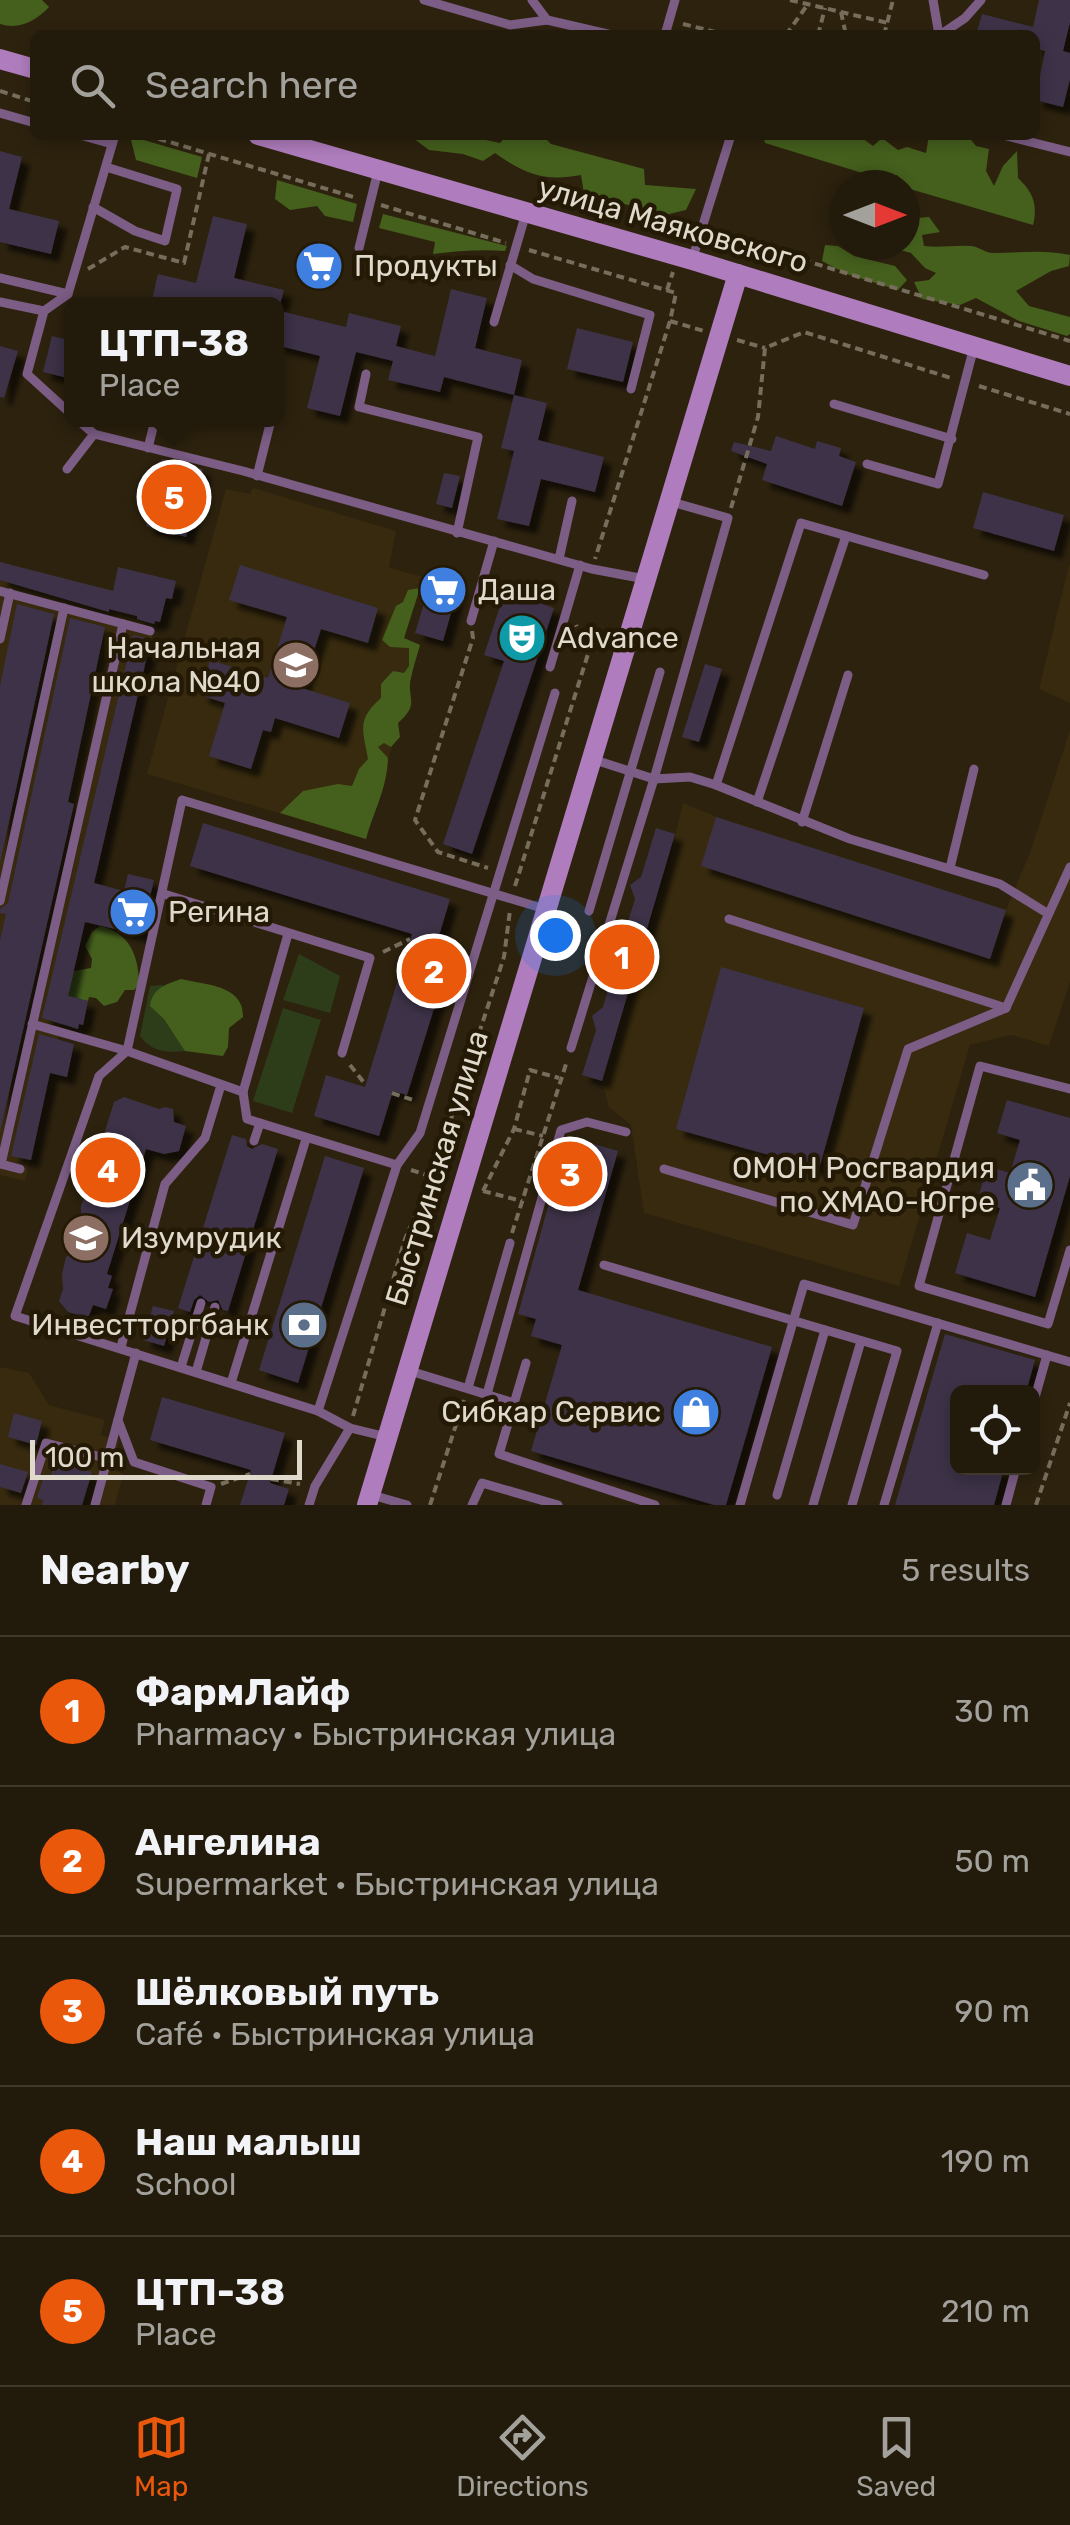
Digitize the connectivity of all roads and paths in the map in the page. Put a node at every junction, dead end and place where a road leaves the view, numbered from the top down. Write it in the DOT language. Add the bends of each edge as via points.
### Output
graph roads {
  1 [pos="424,0"];
  2 [pos="532,0"];
  3 [pos="674,0"];
  4 [pos="790,0"];
  5 [pos="893,0"];
  6 [pos="933,0"];
  7 [pos="982,0"];
  8 [pos="808,4"];
  9 [pos="825,8"];
  10 [pos="840,12"];
  11 [pos="547,20"];
  12 [pos="669,21"];
  13 [pos="888,23"];
  14 [pos="590,30"];
  15 [pos="667,30"];
  16 [pos="707,30"];
  17 [pos="790,30"];
  18 [pos="819,30"];
  19 [pos="845,30"];
  20 [pos="886,30"];
  21 [pos="939,30"];
  22 [pos="947,30"];
  23 [pos="0,58"];
  24 [pos="30,67"];
  25 [pos="0,91"];
  26 [pos="30,100"];
  27 [pos="0,113"];
  28 [pos="30,122"];
  29 [pos="114,140"];
  30 [pos="275,140"];
  31 [pos="729,140"];
  32 [pos="1023,140"];
  33 [pos="1070,152"];
  34 [pos="106,167"];
  35 [pos="378,170"];
  36 [pos="94,207"];
  37 [pos="526,213"];
  38 [pos="710,226"];
  39 [pos="360,248"];
  40 [pos="692,260"];
  41 [pos="510,265"];
  42 [pos="738,274"];
  43 [pos="0,278"];
  44 [pos="68,294"];
  45 [pos="0,302"];
  46 [pos="44,311"];
  47 [pos="494,322"];
  48 [pos="1070,341"];
  49 [pos="974,347"];
  50 [pos="366,374"];
  51 [pos="1070,376"];
  52 [pos="966,382"];
  53 [pos="631,389"];
  54 [pos="834,404"];
  55 [pos="64,407"];
  56 [pos="1070,414"];
  57 [pos="86,427"];
  58 [pos="153,427"];
  59 [pos="268,427"];
  60 [pos="94,434"];
  61 [pos="952,439"];
  62 [pos="148,448"];
  63 [pos="867,464"];
  64 [pos="67,469"];
  65 [pos="257,476"];
  66 [pos="572,501"];
  67 [pos="670,501"];
  68 [pos="728,518"];
  69 [pos="458,533"];
  70 [pos="846,536"];
  71 [pos="494,541"];
  72 [pos="559,559"];
  73 [pos="580,565"];
  74 [pos="984,576"];
  75 [pos="645,579"];
  76 [pos="5,592"];
  77 [pos="64,608"];
  78 [pos="471,621"];
  79 [pos="122,624"];
  80 [pos="576,624"];
  81 [pos="150,631"];
  82 [pos="0,639"];
  83 [pos="550,667"];
  84 [pos="660,672"];
  85 [pos="848,675"];
  86 [pos="555,693"];
  87 [pos="592,760"];
  88 [pos="974,770"];
  89 [pos="631,772"];
  90 [pos="654,778"];
  91 [pos="716,785"];
  92 [pos="757,802"];
  93 [pos="802,822"];
  94 [pos="1069,865"];
  95 [pos="950,868"];
  96 [pos="499,872"];
  97 [pos="164,894"];
  98 [pos="492,896"];
  99 [pos="511,900"];
  100 [pos="0,901"];
  101 [pos="547,910"];
  102 [pos="590,911"];
  103 [pos="1048,912"];
  104 [pos="729,920"];
  105 [pos="288,934"];
  106 [pos="410,938"];
  107 [pos="436,945"];
  108 [pos="475,956"];
  109 [pos="370,958"];
  110 [pos="1006,1008"];
  111 [pos="32,1024"];
  112 [pos="571,1048"];
  113 [pos="127,1051"];
  114 [pos="342,1053"];
  115 [pos="561,1078"];
  116 [pos="366,1085"];
  117 [pos="221,1086"];
  118 [pos="1070,1089"];
  119 [pos="243,1092"];
  120 [pos="392,1093"];
  121 [pos="428,1104"];
  122 [pos="260,1123"];
  123 [pos="514,1129"];
  124 [pos="626,1132"];
  125 [pos="543,1136"];
  126 [pos="3,1138"];
  127 [pos="306,1139"];
  128 [pos="254,1142"];
  129 [pos="397,1164"];
  130 [pos="20,1168"];
  131 [pos="664,1170"];
  132 [pos="483,1191"];
  133 [pos="510,1242"];
  134 [pos="1070,1250"];
  135 [pos="604,1265"];
  136 [pos="201,1303"];
  137 [pos="215,1307"];
  138 [pos="793,1321"];
  139 [pos="938,1324"];
  140 [pos="825,1330"];
  141 [pos="861,1340"];
  142 [pos="121,1347"];
  143 [pos="136,1352"];
  144 [pos="1047,1356"];
  145 [pos="1070,1362"];
  146 [pos="526,1363"];
  147 [pos="181,1367"];
  148 [pos="407,1370"];
  149 [pos="196,1372"];
  150 [pos="232,1383"];
  151 [pos="1039,1385"];
  152 [pos="468,1388"];
  153 [pos="488,1394"];
  154 [pos="514,1403"];
  155 [pos="1070,1403"];
  156 [pos="318,1411"];
  157 [pos="117,1418"];
  158 [pos="350,1428"];
  159 [pos="388,1438"];
  160 [pos="105,1458"];
  161 [pos="250,1474"];
  162 [pos="1014,1475"];
  163 [pos="272,1480"];
  164 [pos="315,1486"];
  165 [pos="212,1487"];
  166 [pos="776,1494"];
  167 [pos="368,1500"];
  168 [pos="26,1505"];
  169 [pos="95,1505"];
  170 [pos="206,1505"];
  171 [pos="309,1505"];
  172 [pos="407,1505"];
  173 [pos="430,1505"];
  174 [pos="472,1505"];
  175 [pos="558,1505"];
  176 [pos="655,1505"];
  177 [pos="740,1505"];
  178 [pos="813,1505"];
  179 [pos="852,1505"];
  180 [pos="884,1505"];
  181 [pos="1006,1505"];
  182 [pos="1036,1505"];
  1 -- 11 [label="lane" via="510,26"];
  2 -- 11 [label="lane"];
  3 -- 12 [label="lane"];
  4 -- 8 [label="path"];
  5 -- 13 [label="path"];
  6 -- 21 [label="lane"];
  7 -- 22 [label="lane"];
  8 -- 9 [label="path"];
  8 -- 17 [label="path"];
  9 -- 10 [label="path"];
  9 -- 18 [label="path"];
  10 -- 13 [label="path"];
  10 -- 19 [label="path"];
  11 -- 14 [label="lane"];
  12 -- 15 [label="lane"];
  12 -- 16 [label="path"];
  13 -- 20 [label="path"];
  23 -- 24 [label="main road"];
  25 -- 26 [label="path"];
  27 -- 28 [label="lane"];
  29 -- 34 [label="lane"];
  30 -- 35 [label="main road, улица Маяковского"];
  31 -- 40 [label="lane"];
  32 -- 33 [label="lane"];
  34 -- 36 [label="lane"];
  34 -- 36 [label="lane" via="178,189 165,241"];
  35 -- 37 [label="main road, улица Маяковского"];
  35 -- 39 [label="lane"];
  36 -- 44 [label="lane"];
  37 -- 40 [label="main road, улица Маяковского"];
  37 -- 41 [label="lane"];
  38 -- 48 [label="path" via="726,237"];
  40 -- 42 [label="main road, улица Маяковского"];
  41 -- 47 [label="lane"];
  41 -- 53 [label="lane" via="533,279 650,315"];
  42 -- 49 [label="main road, улица Маяковского"];
  42 -- 67 [label="main road, Быстринская улица"];
  43 -- 44 [label="lane"];
  44 -- 46 [label="lane"];
  45 -- 46 [label="lane"];
  46 -- 55 [label="lane" via="27,374"];
  49 -- 51 [label="main road, улица Маяковского"];
  49 -- 52 [label="lane"];
  50 -- 69 [label="lane" via="358,406 478,437"];
  52 -- 56 [label="path"];
  52 -- 61 [label="lane"];
  52 -- 68 [label="path" via="804,332 765,348 758,417"];
  54 -- 61 [label="lane"];
  57 -- 60 [label="lane"];
  58 -- 62 [label="lane"];
  59 -- 65 [label="lane"];
  60 -- 62 [label="lane"];
  60 -- 64 [label="lane"];
  61 -- 63 [label="lane" via="938,484"];
  62 -- 65 [label="lane"];
  65 -- 69 [label="lane"];
  66 -- 72 [label="lane"];
  67 -- 68 [label="lane"];
  67 -- 75 [label="main road, Быстринская улица"];
  68 -- 90 [label="lane"];
  69 -- 71 [label="lane"];
  70 -- 74 [label="lane"];
  70 -- 91 [label="lane" via="801,524"];
  70 -- 92 [label="lane"];
  71 -- 72 [label="lane"];
  71 -- 78 [label="lane"];
  72 -- 73 [label="lane"];
  73 -- 75 [label="lane"];
  73 -- 83 [label="lane"];
  75 -- 87 [label="main road, Быстринская улица"];
  76 -- 77 [label="lane"];
  76 -- 82 [label="lane"];
  77 -- 79 [label="lane"];
  77 -- 100 [label="lane"];
  78 -- 96 [label="path" via="473,638 415,820 438,852"];
  79 -- 81 [label="lane"];
  79 -- 111 [label="lane"];
  80 -- 99 [label="path" via="588,654"];
  84 -- 89 [label="lane"];
  85 -- 93 [label="lane"];
  86 -- 96 [label="lane"];
  87 -- 89 [label="lane"];
  87 -- 101 [label="main road, Быстринская улица"];
  88 -- 95 [label="lane"];
  89 -- 90 [label="lane"];
  89 -- 102 [label="lane"];
  90 -- 91 [label="lane" via="690,777"];
  90 -- 112 [label="lane"];
  91 -- 92 [label="lane"];
  92 -- 93 [label="lane"];
  93 -- 95 [label="lane"];
  94 -- 103 [label="lane"];
  95 -- 103 [label="lane" via="1015,891"];
  96 -- 98 [label="lane"];
  97 -- 98 [label="lane" via="182,800"];
  97 -- 105 [label="lane"];
  97 -- 113 [label="lane"];
  98 -- 99 [label="lane"];
  98 -- 108 [label="lane"];
  99 -- 101 [label="lane"];
  99 -- 158 [label="path" via="504,956 432,1177 405,1239"];
  101 -- 148 [label="main road, Быстринская улица"];
  103 -- 110 [label="lane"];
  104 -- 110 [label="lane"];
  105 -- 109 [label="lane"];
  105 -- 119 [label="lane"];
  106 -- 109 [label="path"];
  107 -- 108 [label="path"];
  108 -- 121 [label="lane"];
  109 -- 114 [label="lane"];
  110 -- 131 [label="lane" via="908,1049 853,1225"];
  111 -- 113 [label="lane"];
  111 -- 126 [label="lane"];
  112 -- 115 [label="path"];
  113 -- 117 [label="lane"];
  113 -- 142 [label="lane" via="99,1076 14,1316"];
  114 -- 116 [label="path"];
  115 -- 123 [label="path" via="530,1070"];
  115 -- 125 [label="path"];
  117 -- 119 [label="lane"];
  117 -- 142 [label="lane" via="205,1138 165,1184"];
  118 -- 134 [label="lane" via="980,1066 919,1286 1048,1324"];
  119 -- 122 [label="lane" via="247,1119"];
  120 -- 121 [label="path"];
  121 -- 129 [label="lane" via="420,1132"];
  122 -- 127 [label="lane"];
  122 -- 128 [label="lane"];
  123 -- 125 [label="path"];
  123 -- 132 [label="path"];
  124 -- 153 [label="lane" via="587,1122 561,1130"];
  125 -- 133 [label="path"];
  126 -- 130 [label="lane" via="1,1164"];
  127 -- 129 [label="lane"];
  127 -- 150 [label="lane"];
  129 -- 156 [label="lane"];
  133 -- 152 [label="lane"];
  135 -- 138 [label="lane"];
  136 -- 147 [label="lane"];
  137 -- 149 [label="lane"];
  138 -- 139 [label="lane" via="804,1284"];
  138 -- 140 [label="lane"];
  138 -- 177 [label="lane"];
  139 -- 144 [label="lane"];
  139 -- 180 [label="lane"];
  140 -- 141 [label="lane"];
  140 -- 166 [label="lane"];
  141 -- 178 [label="lane"];
  141 -- 179 [label="lane" via="897,1351"];
  142 -- 143 [label="lane"];
  143 -- 147 [label="lane"];
  143 -- 157 [label="lane"];
  144 -- 145 [label="lane"];
  144 -- 151 [label="lane"];
  146 -- 154 [label="lane"];
  147 -- 149 [label="lane"];
  148 -- 152 [label="lane"];
  148 -- 159 [label="main road, Быстринская улица"];
  149 -- 150 [label="lane"];
  150 -- 156 [label="lane"];
  152 -- 153 [label="lane"];
  152 -- 173 [label="path"];
  153 -- 154 [label="lane"];
  154 -- 176 [label="lane" via="499,1454"];
  155 -- 182 [label="path"];
  156 -- 158 [label="lane"];
  157 -- 160 [label="lane"];
  157 -- 165 [label="lane" via="134,1462"];
  158 -- 159 [label="lane"];
  158 -- 164 [label="lane"];
  159 -- 167 [label="main road, Быстринская улица"];
  160 -- 168 [label="lane" via="46,1443"];
  160 -- 169 [label="lane"];
  161 -- 165 [label="path"];
  162 -- 181 [label="lane"];
  163 -- 164 [label="path"];
  164 -- 171 [label="lane"];
  165 -- 170 [label="lane"];
  167 -- 172 [label="lane"];
  174 -- 175 [label="lane" via="482,1483"];
}
